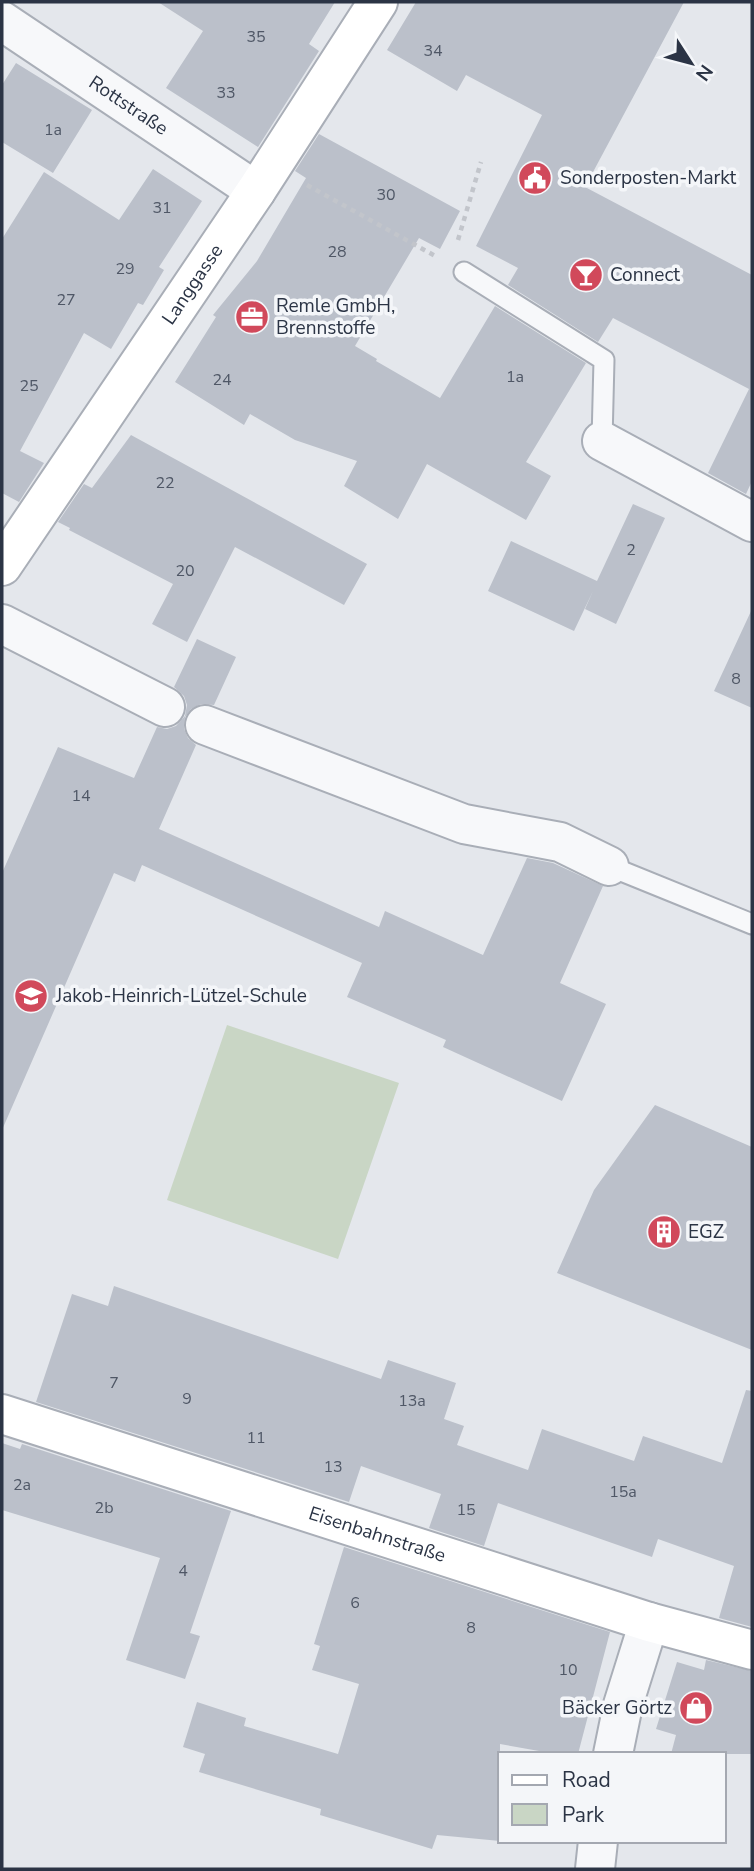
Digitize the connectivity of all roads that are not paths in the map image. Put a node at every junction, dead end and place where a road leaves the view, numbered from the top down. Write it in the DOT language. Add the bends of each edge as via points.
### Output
graph roads {
  1 [pos="378,2"];
  2 [pos="2,21"];
  3 [pos="264,178"];
  4 [pos="458,268"];
  5 [pos="602,441"];
  6 [pos="752,522"];
  7 [pos="2,566"];
  8 [pos="2,624"];
  9 [pos="165,707"];
  10 [pos="205,724"];
  11 [pos="610,866"];
  12 [pos="752,925"];
  13 [pos="2,1415"];
  14 [pos="649,1622"];
  15 [pos="752,1650"];
  16 [pos="613,1752"];
  17 [pos="598,1843"];
  18 [pos="595,1869"];
  1 -- 3 [label="main road, Langgasse"];
  2 -- 3 [label="street, Rottstraße"];
  3 -- 7 [label="main road, Langgasse"];
  4 -- 5 [label="lane" via="604,360"];
  5 -- 6 [label="street"];
  8 -- 9 [label="street"];
  10 -- 11 [label="street" via="464,824 560,842"];
  11 -- 12 [label="lane"];
  13 -- 14 [label="main road, Eisenbahnstraße"];
  14 -- 15 [label="main road, Eisenbahnstraße"];
  14 -- 16 [label="street"];
  17 -- 18 [label="street"];
}
